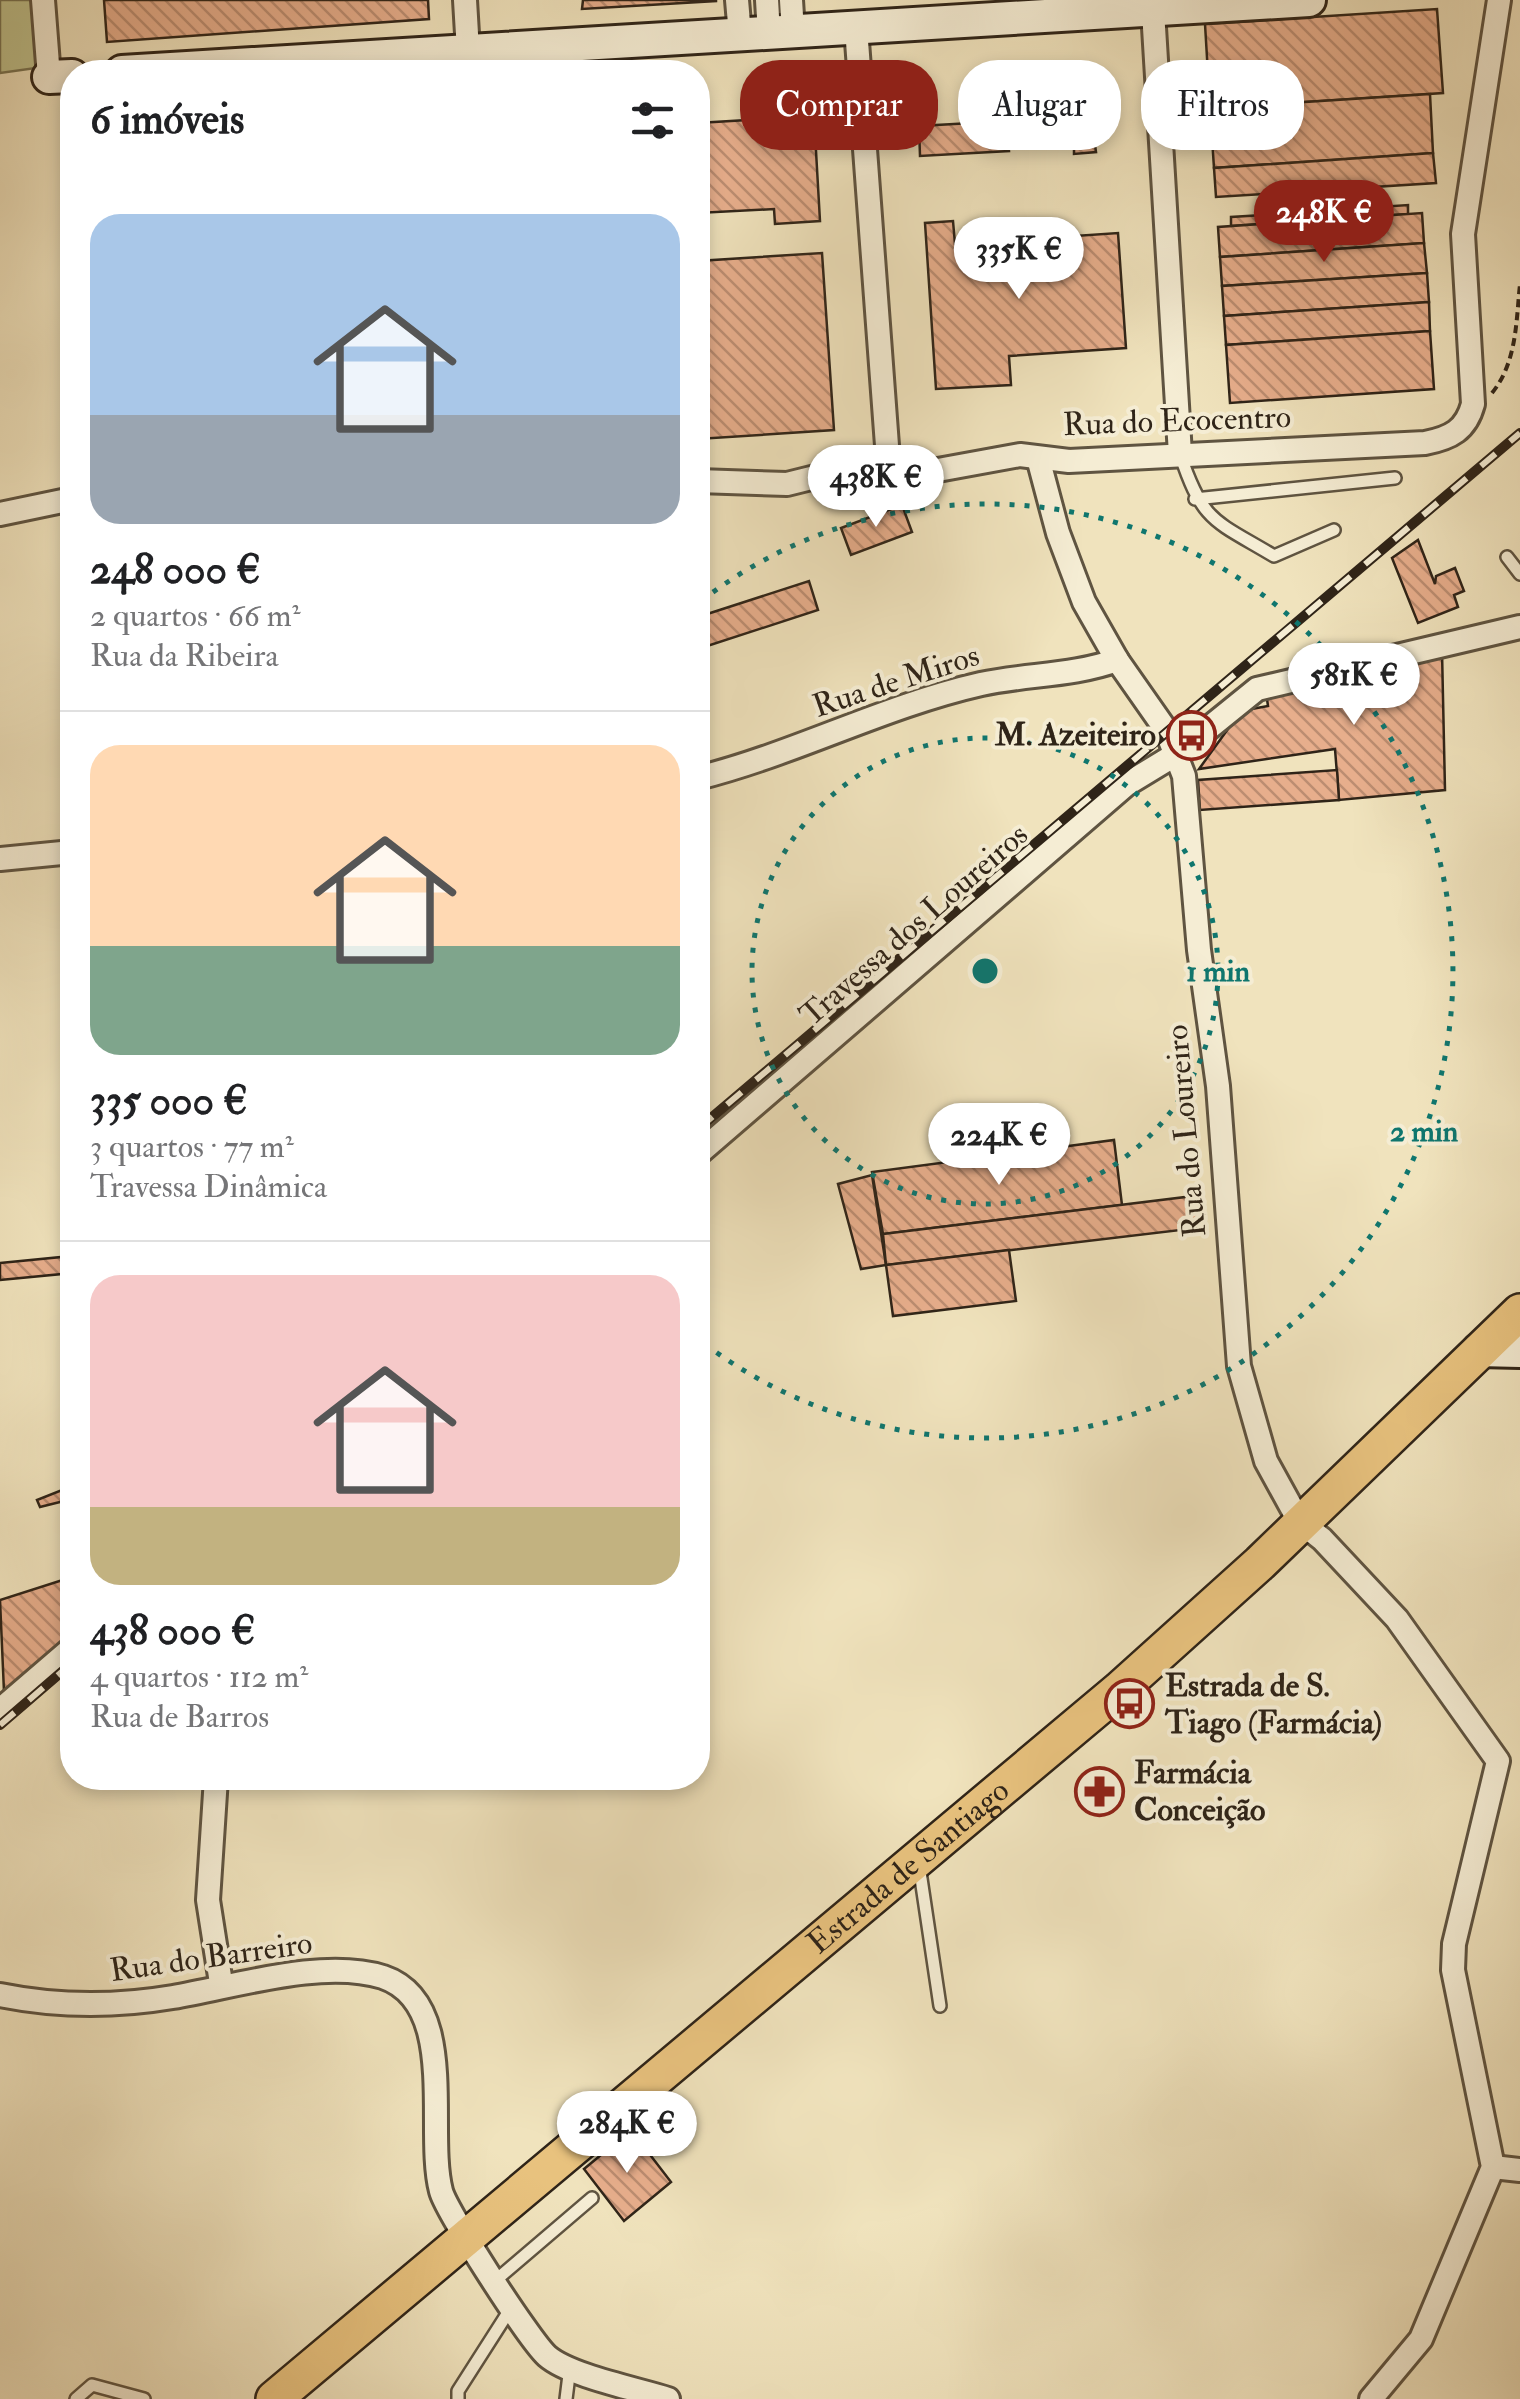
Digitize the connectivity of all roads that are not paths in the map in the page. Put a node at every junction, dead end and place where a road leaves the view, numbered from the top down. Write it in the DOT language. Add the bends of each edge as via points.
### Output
graph roads {
  1 [pos="43,0"];
  2 [pos="465,0"];
  3 [pos="738,0"];
  4 [pos="766,0"];
  5 [pos="1308,0"];
  6 [pos="1499,0"];
  7 [pos="1048,8"];
  8 [pos="1152,11"];
  9 [pos="773,25"];
  10 [pos="856,28"];
  11 [pos="468,51"];
  12 [pos="364,60"];
  13 [pos="564,60"];
  14 [pos="60,72"];
  15 [pos="1180,454"];
  16 [pos="1038,458"];
  17 [pos="888,459"];
  18 [pos="1395,478"];
  19 [pos="710,481"];
  20 [pos="1195,499"];
  21 [pos="60,502"];
  22 [pos="0,514"];
  23 [pos="1334,530"];
  24 [pos="1507,557"];
  25 [pos="1520,574"];
  26 [pos="1520,627"];
  27 [pos="1117,660"];
  28 [pos="1178,752"];
  29 [pos="710,775"];
  30 [pos="60,853"];
  31 [pos="0,859"];
  32 [pos="710,1144"];
  33 [pos="1520,1312"];
  34 [pos="1479,1350"];
  35 [pos="1520,1351"];
  36 [pos="1299,1521"];
  37 [pos="60,1658"];
  38 [pos="0,1710"];
  39 [pos="1509,1765"];
  40 [pos="215,1790"];
  41 [pos="919,1861"];
  42 [pos="221,1984"];
  43 [pos="0,1995"];
  44 [pos="940,2006"];
  45 [pos="1494,2168"];
  46 [pos="1520,2170"];
  47 [pos="592,2198"];
  48 [pos="467,2236"];
  49 [pos="496,2280"];
  50 [pos="511,2308"];
  51 [pos="570,2368"];
  52 [pos="76,2399"];
  53 [pos="144,2399"];
  54 [pos="274,2399"];
  55 [pos="458,2399"];
  56 [pos="566,2399"];
  57 [pos="668,2399"];
  58 [pos="1371,2399"];
  1 -- 14 [label="street"];
  2 -- 11 [label="street"];
  3 -- 9 [label="street"];
  4 -- 9 [label="street"];
  5 -- 8 [label="main road"];
  6 -- 15 [label="street, Rua do Ecocentro" via="1463,234 1473,404 1468,423 1448,438 1425,443"];
  7 -- 8 [label="main road"];
  7 -- 10 [label="main road"];
  8 -- 15 [label="street"];
  9 -- 10 [label="main road"];
  9 -- 13 [label="main road"];
  10 -- 17 [label="street"];
  11 -- 12 [label="main road"];
  11 -- 13 [label="main road"];
  15 -- 16 [label="street, Rua do Ecocentro"];
  15 -- 20 [label="lane"];
  16 -- 17 [label="street, Rua do Ecocentro" via="1020,455 916,474"];
  16 -- 27 [label="street, Rua do Loureiro" via="1072,572"];
  17 -- 19 [label="street" via="787,484"];
  18 -- 20 [label="lane"];
  20 -- 23 [label="lane" via="1212,519 1274,556"];
  21 -- 22 [label="street"];
  24 -- 25 [label="lane"];
  26 -- 28 [label="street, Travessa dos Loureiros" via="1258,689"];
  27 -- 28 [label="street, Rua do Loureiro"];
  27 -- 29 [label="street, Rua de Miros" via="918,702"];
  28 -- 32 [label="street, Travessa dos Loureiros" via="1127,784"];
  28 -- 36 [label="street, Rua do Loureiro" via="1218,1086 1239,1366 1266,1461"];
  30 -- 31 [label="street"];
  33 -- 34 [label="main road, Estrada de Santiago"];
  34 -- 35 [label="main road"];
  34 -- 36 [label="main road, Estrada de Santiago"];
  36 -- 39 [label="street, Rua do Loureiro" via="1397,1619"];
  36 -- 41 [label="main road, Estrada de Santiago" via="1120,1690"];
  37 -- 38 [label="street"];
  39 -- 45 [label="street" via="1454,1944 1452,1970"];
  40 -- 42 [label="street" via="208,1900"];
  41 -- 44 [label="lane"];
  41 -- 48 [label="main road, Estrada de Santiago"];
  42 -- 43 [label="street, Rua do Barreiro" via="122,2004 72,2006"];
  42 -- 48 [label="street, Rua do Barreiro" via="363,1974 408,1993 421,2010 435,2059 441,2194"];
  45 -- 46 [label="street"];
  45 -- 58 [label="street" via="1421,2339"];
  47 -- 49 [label="lane"];
  48 -- 49 [label="street, Rua do Barreiro"];
  48 -- 54 [label="main road, Estrada de Santiago"];
  49 -- 50 [label="street, Rua do Barreiro"];
  50 -- 51 [label="street, Rua do Barreiro" via="550,2359"];
  50 -- 55 [label="lane"];
  51 -- 56 [label="lane"];
  51 -- 57 [label="street"];
  52 -- 53 [label="lane" via="92,2385"];
}
